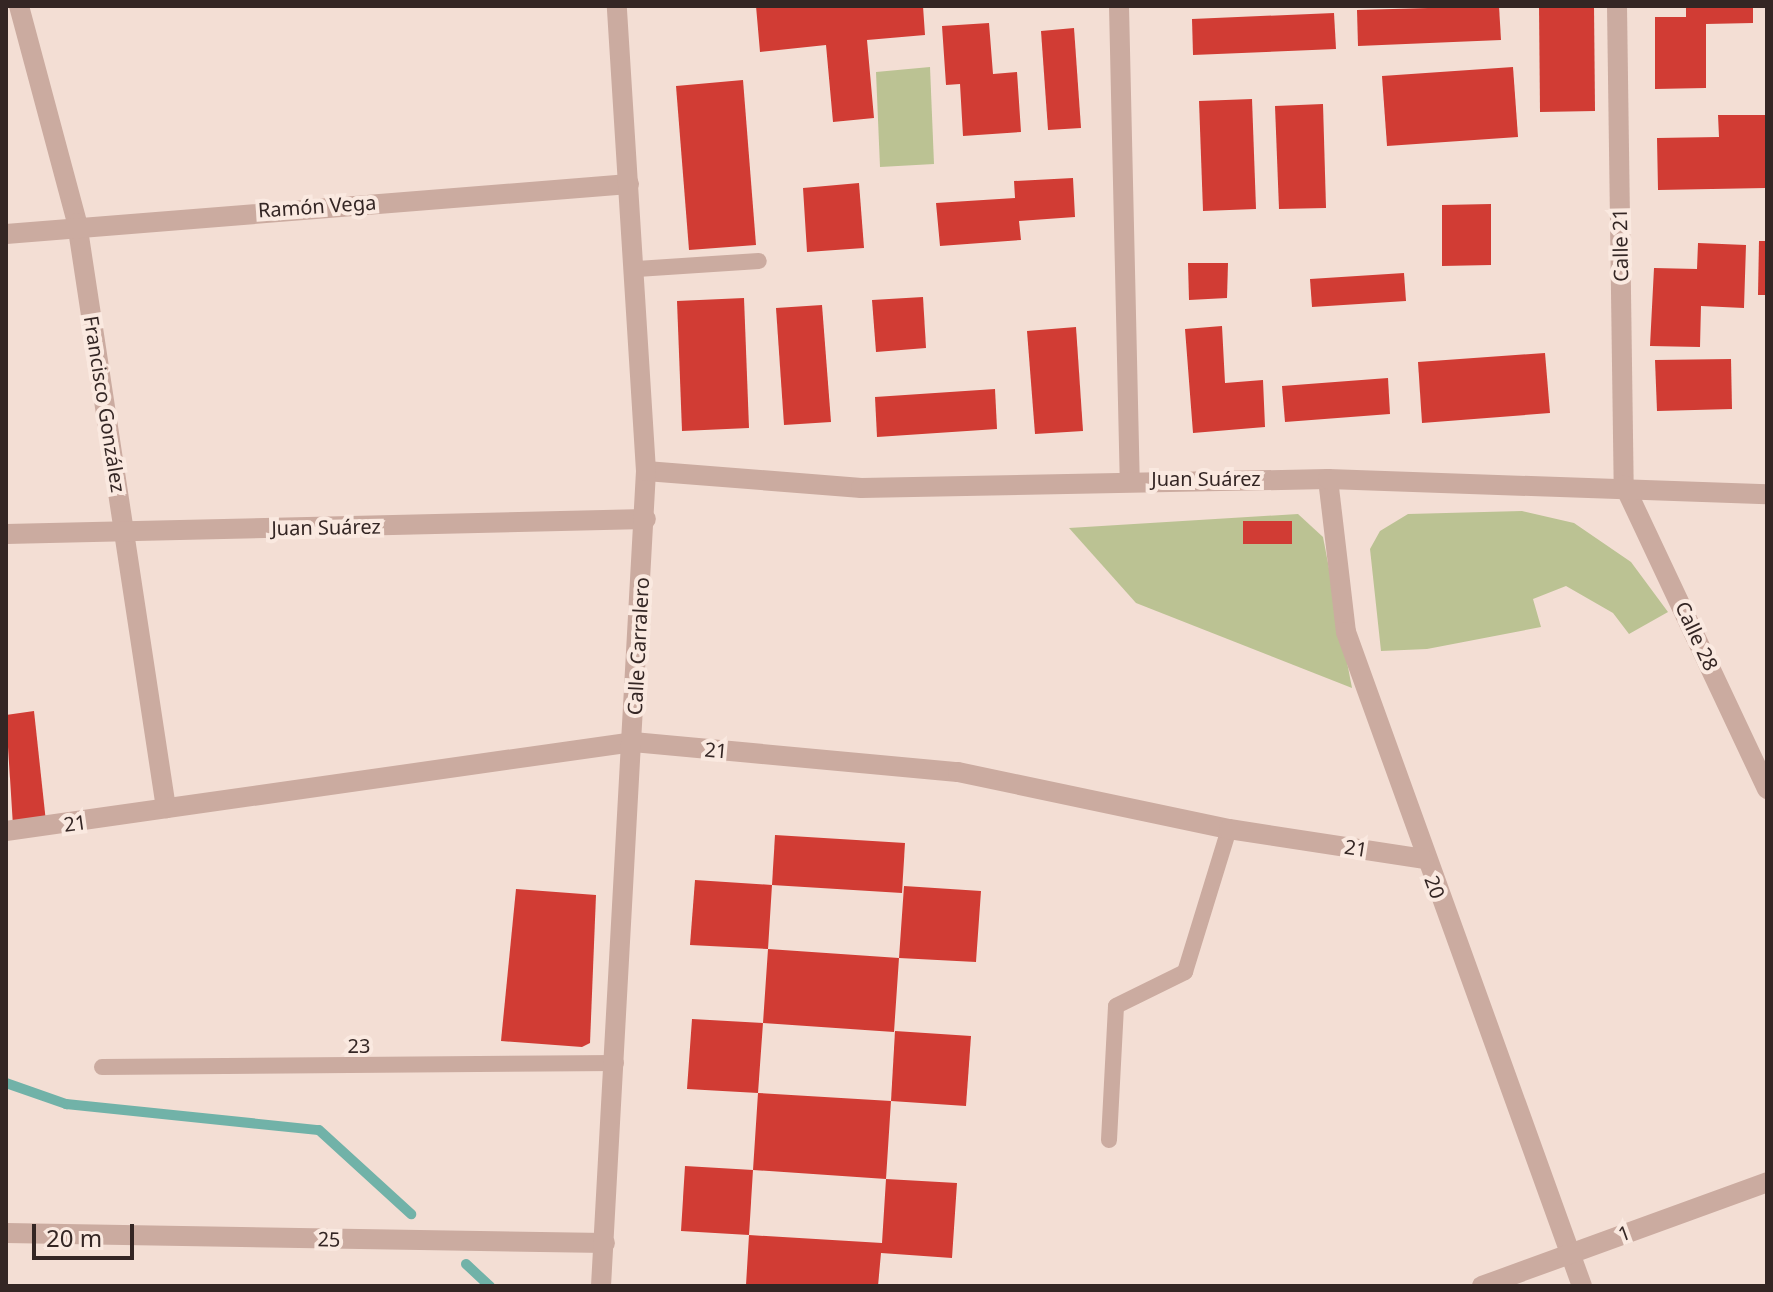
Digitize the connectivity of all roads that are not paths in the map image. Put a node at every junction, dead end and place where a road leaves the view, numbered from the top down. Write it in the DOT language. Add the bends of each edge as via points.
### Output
graph roads {
  1 [pos="19,6"];
  2 [pos="617,6"];
  3 [pos="1119,6"];
  4 [pos="1617,6"];
  5 [pos="629,184"];
  6 [pos="77,223"];
  7 [pos="6,234"];
  8 [pos="759,261"];
  9 [pos="637,269"];
  10 [pos="646,471"];
  11 [pos="1130,478"];
  12 [pos="1328,479"];
  13 [pos="1624,485"];
  14 [pos="1767,494"];
  15 [pos="646,519"];
  16 [pos="125,532"];
  17 [pos="6,534"];
  18 [pos="633,742"];
  19 [pos="1767,789"];
  20 [pos="166,808"];
  21 [pos="1229,829"];
  22 [pos="6,831"];
  23 [pos="1424,859"];
  24 [pos="616,1063"];
  25 [pos="102,1067"];
  26 [pos="1109,1140"];
  27 [pos="1767,1182"];
  28 [pos="6,1233"];
  29 [pos="605,1243"];
  30 [pos="1571,1253"];
  31 [pos="601,1286"];
  32 [pos="1482,1286"];
  33 [pos="1582,1286"];
  1 -- 6 [label="street, Francisco González"];
  2 -- 5 [label="street, Calle Carralero"];
  3 -- 11 [label="street"];
  4 -- 13 [label="street, Calle 21"];
  5 -- 6 [label="street, Ramón Vega"];
  5 -- 9 [label="street, Calle Carralero"];
  6 -- 7 [label="street, Ramón Vega"];
  6 -- 16 [label="street, Francisco González"];
  8 -- 9 [label="lane"];
  9 -- 10 [label="street, Calle Carralero"];
  10 -- 11 [label="street, Juan Suárez" via="861,488"];
  10 -- 15 [label="street, Calle Carralero"];
  11 -- 12 [label="street, Juan Suárez"];
  12 -- 13 [label="street, Juan Suárez"];
  12 -- 23 [label="street, 20" via="1346,632"];
  13 -- 14 [label="street, Juan Suárez"];
  13 -- 19 [label="street, Calle 28"];
  15 -- 16 [label="street, Juan Suárez"];
  15 -- 18 [label="street, Calle Carralero"];
  16 -- 17 [label="street, Juan Suárez"];
  16 -- 20 [label="street, Francisco González"];
  18 -- 20 [label="street, 21"];
  18 -- 21 [label="street, 21" via="958,772"];
  18 -- 24 [label="street, Calle Carralero"];
  20 -- 22 [label="street, 21"];
  21 -- 23 [label="street, 21"];
  21 -- 26 [label="lane" via="1185,972 1116,1006"];
  23 -- 30 [label="street, 20"];
  24 -- 25 [label="lane, 23"];
  24 -- 29 [label="street, Calle Carralero"];
  27 -- 30 [label="street, 1"];
  28 -- 29 [label="street, 25"];
  29 -- 31 [label="street, Calle Carralero"];
  30 -- 32 [label="street, 1"];
  30 -- 33 [label="street, 20"];
}
